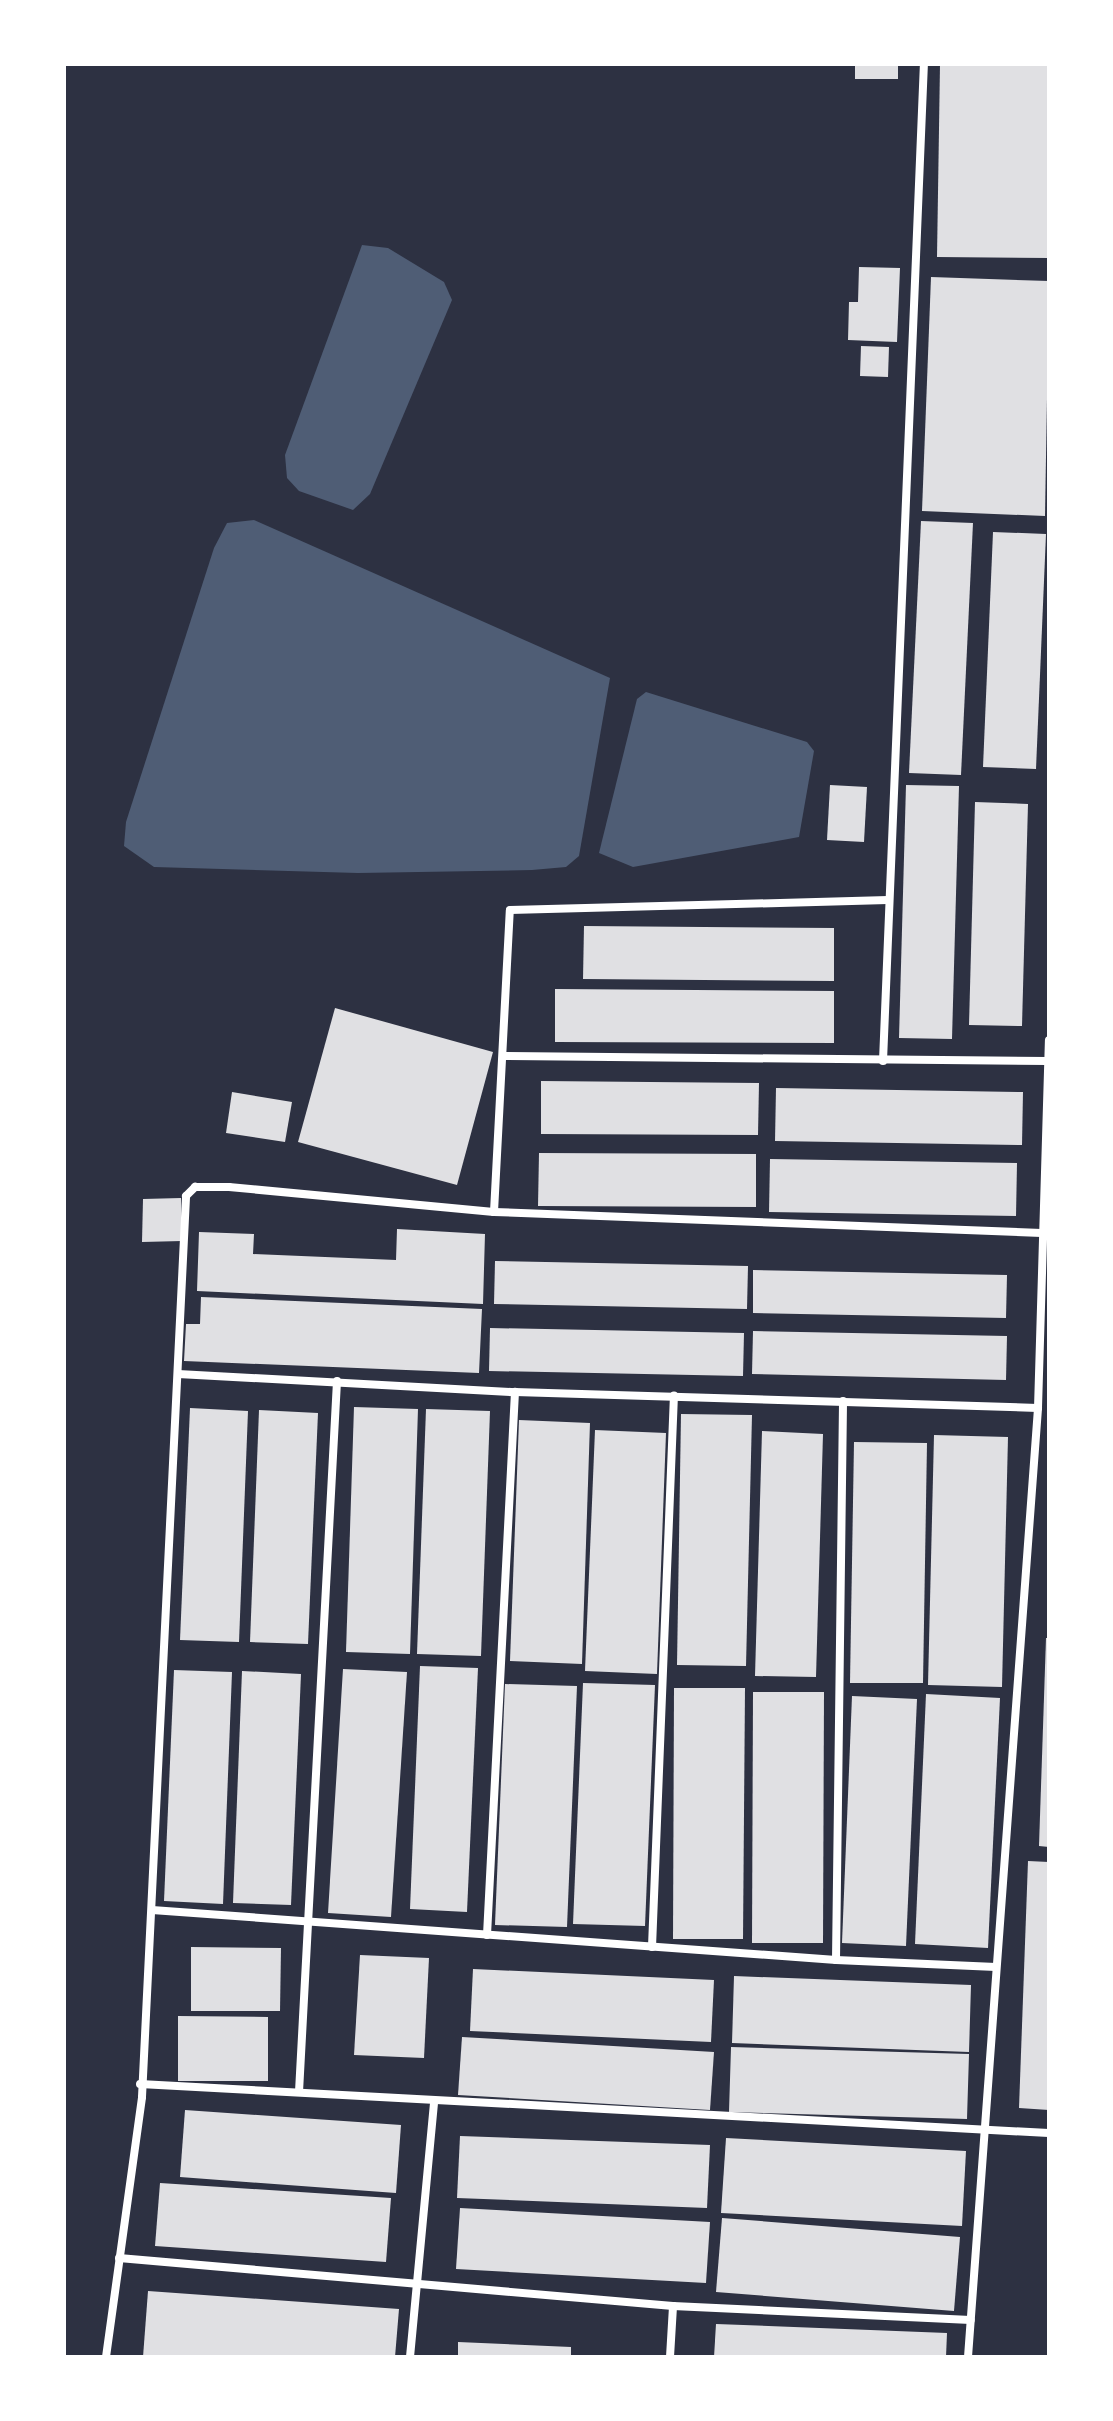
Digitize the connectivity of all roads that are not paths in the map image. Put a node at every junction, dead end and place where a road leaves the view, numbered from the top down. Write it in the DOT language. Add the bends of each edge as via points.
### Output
graph roads {
  1 [pos="924,64"];
  2 [pos="888,900"];
  3 [pos="1049,1040"];
  4 [pos="506,1056"];
  5 [pos="883,1061"];
  6 [pos="1048,1061"];
  7 [pos="494,1212"];
  8 [pos="1042,1233"];
  9 [pos="1046,1307"];
  10 [pos="178,1374"];
  11 [pos="337,1381"];
  12 [pos="515,1392"];
  13 [pos="674,1395"];
  14 [pos="843,1401"];
  15 [pos="1038,1408"];
  16 [pos="152,1910"];
  17 [pos="310,1922"];
  18 [pos="487,1935"];
  19 [pos="652,1947"];
  20 [pos="836,1960"];
  21 [pos="996,1967"];
  22 [pos="140,2084"];
  23 [pos="299,2092"];
  24 [pos="434,2102"];
  25 [pos="983,2133"];
  26 [pos="1049,2133"];
  27 [pos="119,2258"];
  28 [pos="416,2281"];
  29 [pos="673,2306"];
  30 [pos="971,2320"];
  31 [pos="106,2357"];
  32 [pos="410,2357"];
  33 [pos="670,2357"];
  34 [pos="968,2357"];
  1 -- 2 [label="street"];
  2 -- 4 [label="street" via="510,910"];
  2 -- 5 [label="street"];
  3 -- 6 [label="street"];
  4 -- 5 [label="street"];
  4 -- 7 [label="street"];
  5 -- 6 [label="street"];
  6 -- 8 [label="street"];
  7 -- 8 [label="street"];
  7 -- 10 [label="street" via="195,1187 186,1196"];
  8 -- 9 [label="street"];
  9 -- 15 [label="street"];
  10 -- 11 [label="street"];
  10 -- 16 [label="street"];
  11 -- 12 [label="street"];
  11 -- 17 [label="street"];
  12 -- 13 [label="street"];
  12 -- 18 [label="street"];
  13 -- 14 [label="street"];
  13 -- 19 [label="street"];
  14 -- 15 [label="street"];
  14 -- 20 [label="street"];
  15 -- 21 [label="street"];
  16 -- 17 [label="street"];
  16 -- 22 [label="street"];
  17 -- 18 [label="street"];
  17 -- 23 [label="street"];
  18 -- 19 [label="street"];
  19 -- 20 [label="street"];
  20 -- 21 [label="street"];
  21 -- 25 [label="street"];
  22 -- 23 [label="street"];
  22 -- 27 [label="street"];
  23 -- 24 [label="street"];
  24 -- 25 [label="street"];
  24 -- 28 [label="street"];
  25 -- 26 [label="street"];
  25 -- 30 [label="street"];
  27 -- 28 [label="street"];
  27 -- 31 [label="street"];
  28 -- 29 [label="street"];
  28 -- 32 [label="street"];
  29 -- 30 [label="street"];
  29 -- 33 [label="street"];
  30 -- 34 [label="street"];
}
